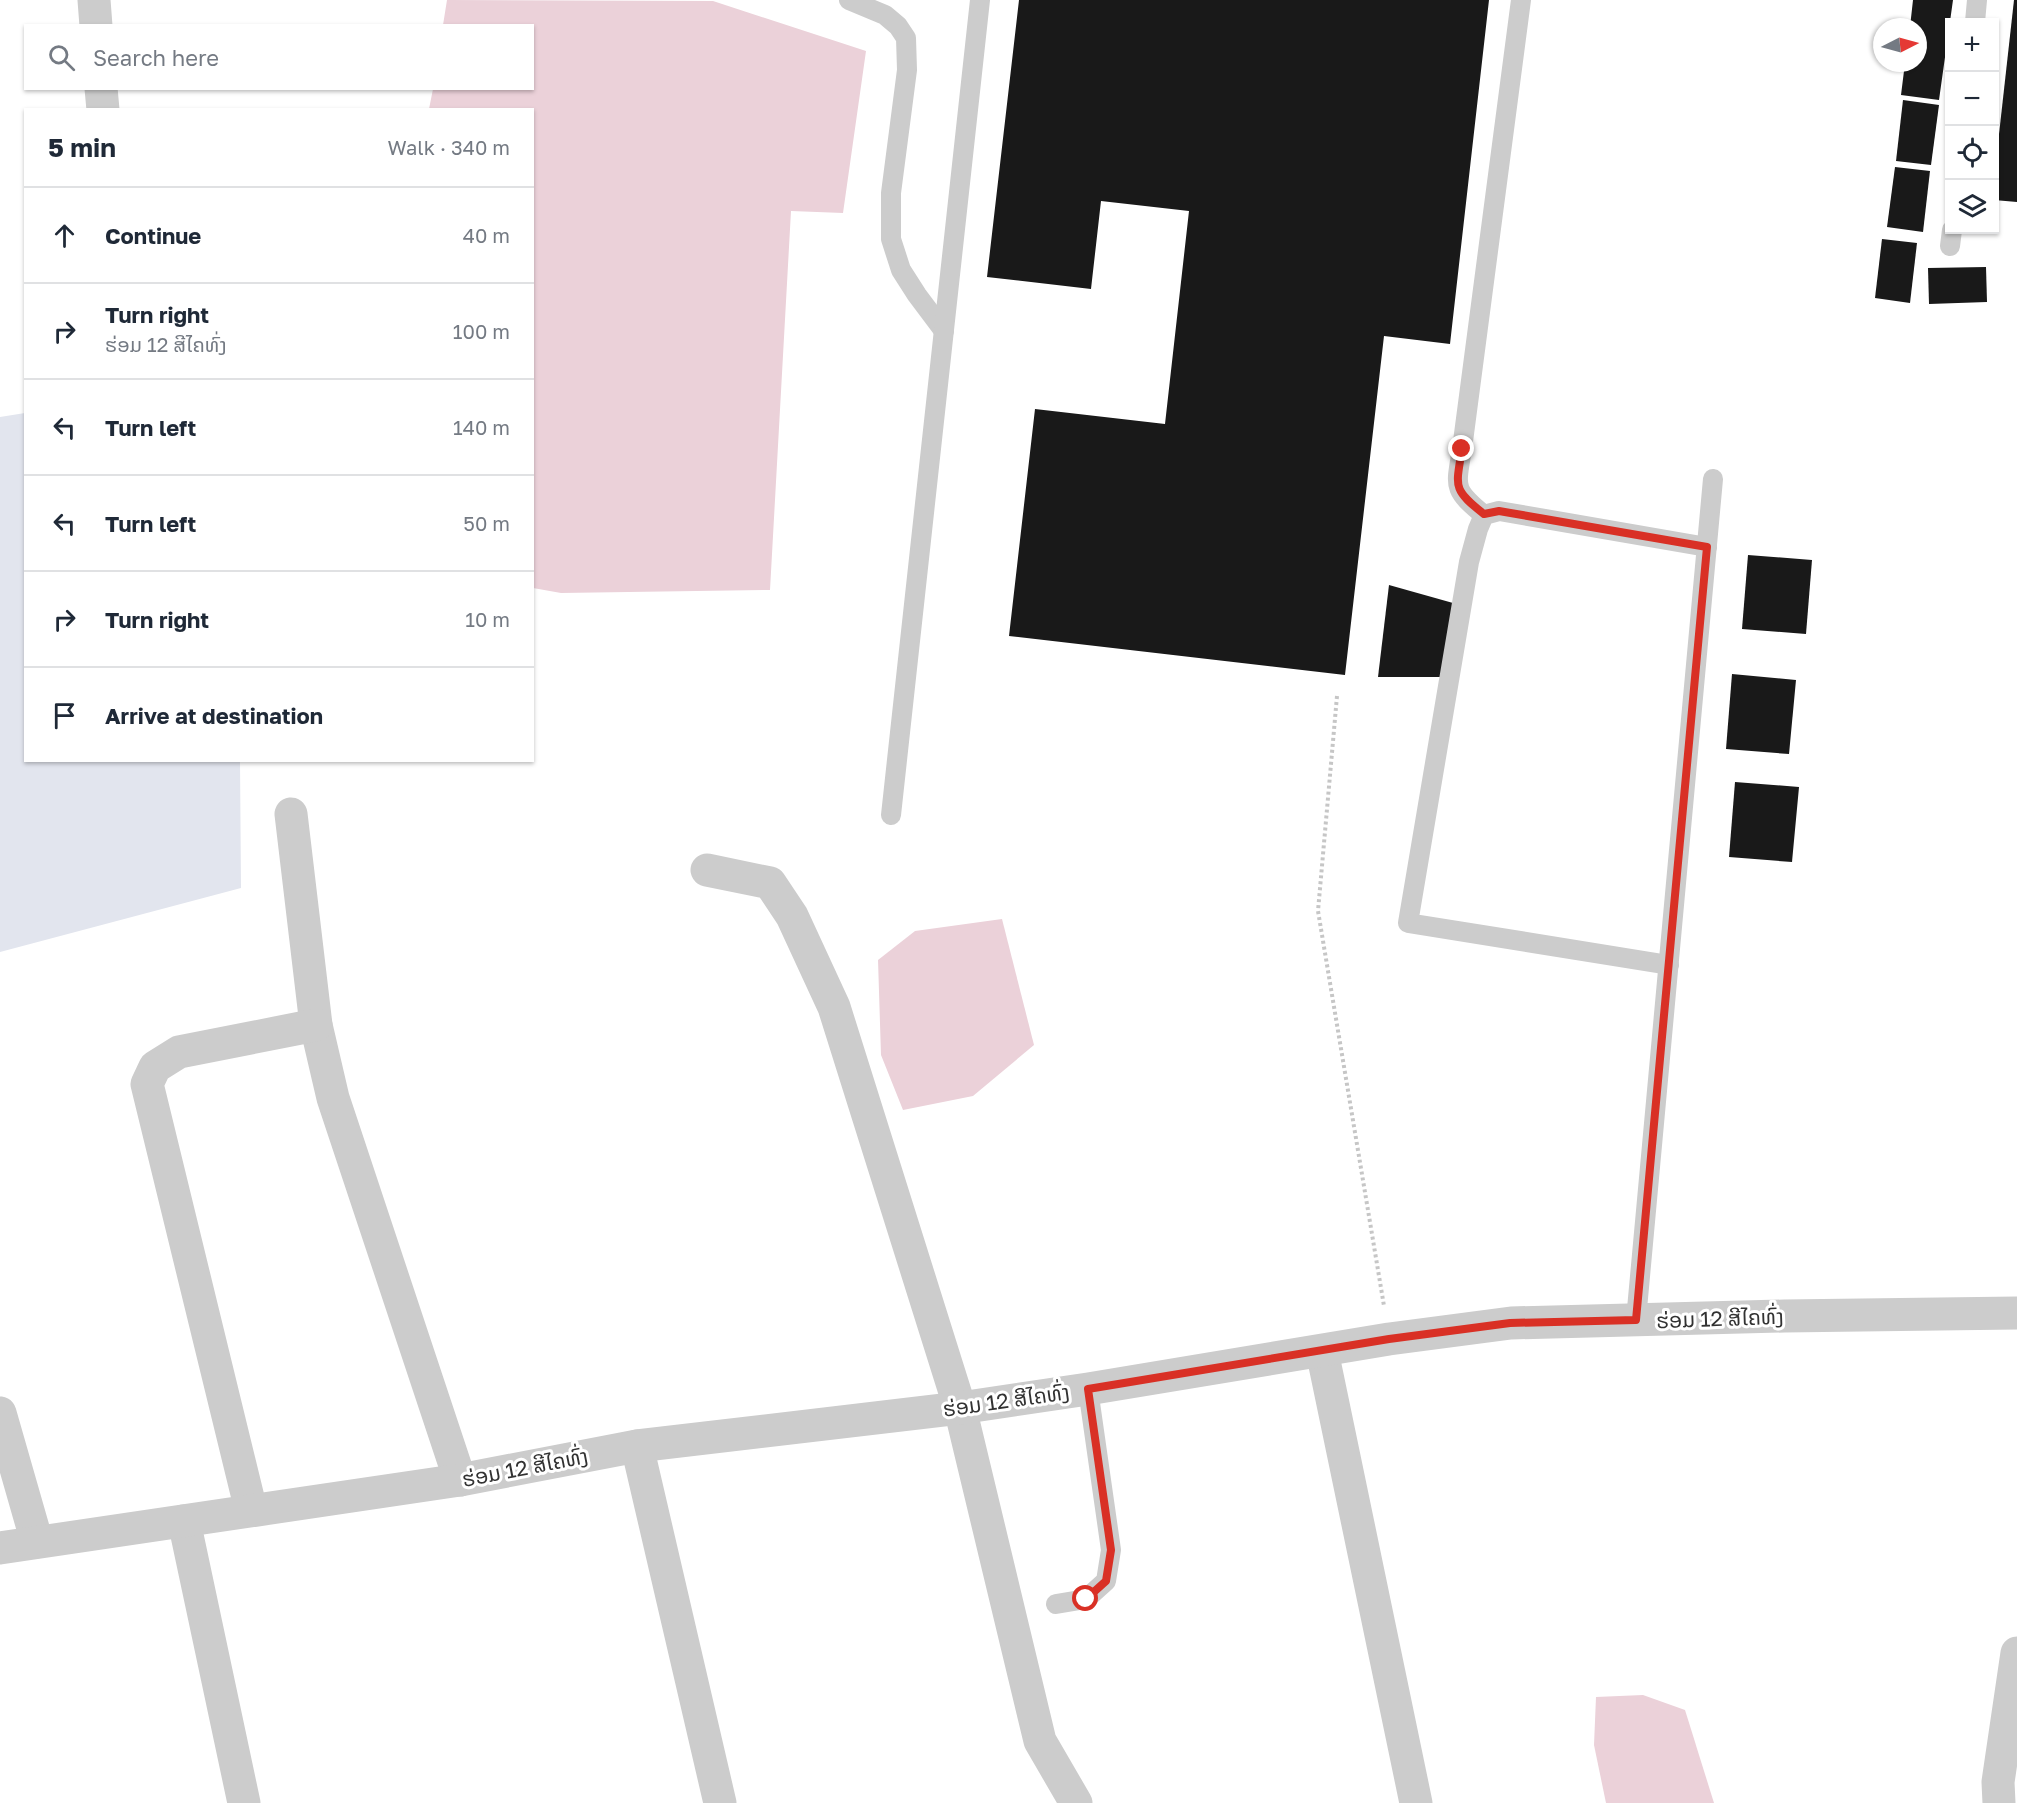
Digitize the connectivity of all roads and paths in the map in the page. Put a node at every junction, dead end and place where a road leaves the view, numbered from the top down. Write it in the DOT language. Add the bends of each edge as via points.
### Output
graph roads {
  1 [pos="94,0"];
  2 [pos="849,0"];
  3 [pos="980,0"];
  4 [pos="1521,0"];
  5 [pos="1977,0"];
  6 [pos="1975,18"];
  7 [pos="96,24"];
  8 [pos="101,90"];
  9 [pos="103,108"];
  10 [pos="944,331"];
  11 [pos="1713,479"];
  12 [pos="1484,514"];
  13 [pos="1707,547"];
  14 [pos="1337,696"];
  15 [pos="291,814"];
  16 [pos="891,816"];
  17 [pos="707,870"];
  18 [pos="1669,965"];
  19 [pos="316,1025"];
  20 [pos="2017,1313"];
  21 [pos="1636,1320"];
  22 [pos="1389,1339"];
  23 [pos="1322,1351"];
  24 [pos="1088,1389"];
  25 [pos="960,1408"];
  26 [pos="0,1413"];
  27 [pos="637,1446"];
  28 [pos="460,1480"];
  29 [pos="251,1510"];
  30 [pos="184,1521"];
  31 [pos="37,1542"];
  32 [pos="0,1548"];
  33 [pos="1056,1604"];
  34 [pos="2017,1653"];
  35 [pos="244,1803"];
  36 [pos="720,1803"];
  37 [pos="1076,1803"];
  38 [pos="1416,1803"];
  39 [pos="1999,1803"];
  1 -- 7 [label="street"];
  2 -- 10 [label="lane" via="885,15 906,38 907,70 891,193 891,239 901,270"];
  3 -- 10 [label="lane"];
  4 -- 12 [label="lane" via="1457,482 1464,498"];
  5 -- 6 [label="lane"];
  8 -- 9 [label="street"];
  10 -- 16 [label="lane"];
  11 -- 13 [label="lane"];
  12 -- 13 [label="lane" via="1499,511"];
  12 -- 18 [label="lane" via="1469,562 1408,923"];
  13 -- 18 [label="lane"];
  14 -- 22 [label="path" via="1318,911"];
  15 -- 19 [label="street"];
  17 -- 25 [label="street" via="770,882 813,959 834,1007"];
  18 -- 21 [label="lane"];
  19 -- 28 [label="street" via="333,1098"];
  19 -- 29 [label="street" via="179,1052 155,1067 147,1083"];
  20 -- 21 [label="street, ຮ່ອມ 12 ສີໄຄທົ່ງ"];
  21 -- 22 [label="street, ຮ່ອມ 12 ສີໄຄທົ່ງ" via="1510,1323"];
  22 -- 23 [label="street, ຮ່ອມ 12 ສີໄຄທົ່ງ"];
  23 -- 24 [label="street, ຮ່ອມ 12 ສີໄຄທົ່ງ"];
  23 -- 38 [label="street"];
  24 -- 25 [label="street, ຮ່ອມ 12 ສີໄຄທົ່ງ"];
  24 -- 33 [label="lane" via="1111,1550 1106,1581 1086,1599"];
  25 -- 27 [label="street, ຮ່ອມ 12 ສີໄຄທົ່ງ"];
  25 -- 37 [label="street" via="1040,1741"];
  26 -- 31 [label="street"];
  27 -- 28 [label="street, ຮ່ອມ 12 ສີໄຄທົ່ງ"];
  27 -- 36 [label="street"];
  28 -- 29 [label="street, ຮ່ອມ 12 ສີໄຄທົ່ງ"];
  29 -- 30 [label="street, ຮ່ອມ 12 ສີໄຄທົ່ງ"];
  30 -- 31 [label="street, ຮ່ອມ 12 ສີໄຄທົ່ງ"];
  30 -- 35 [label="street"];
  31 -- 32 [label="street, ຮ່ອມ 12 ສີໄຄທົ່ງ"];
  34 -- 39 [label="street" via="1998,1782"];
}
